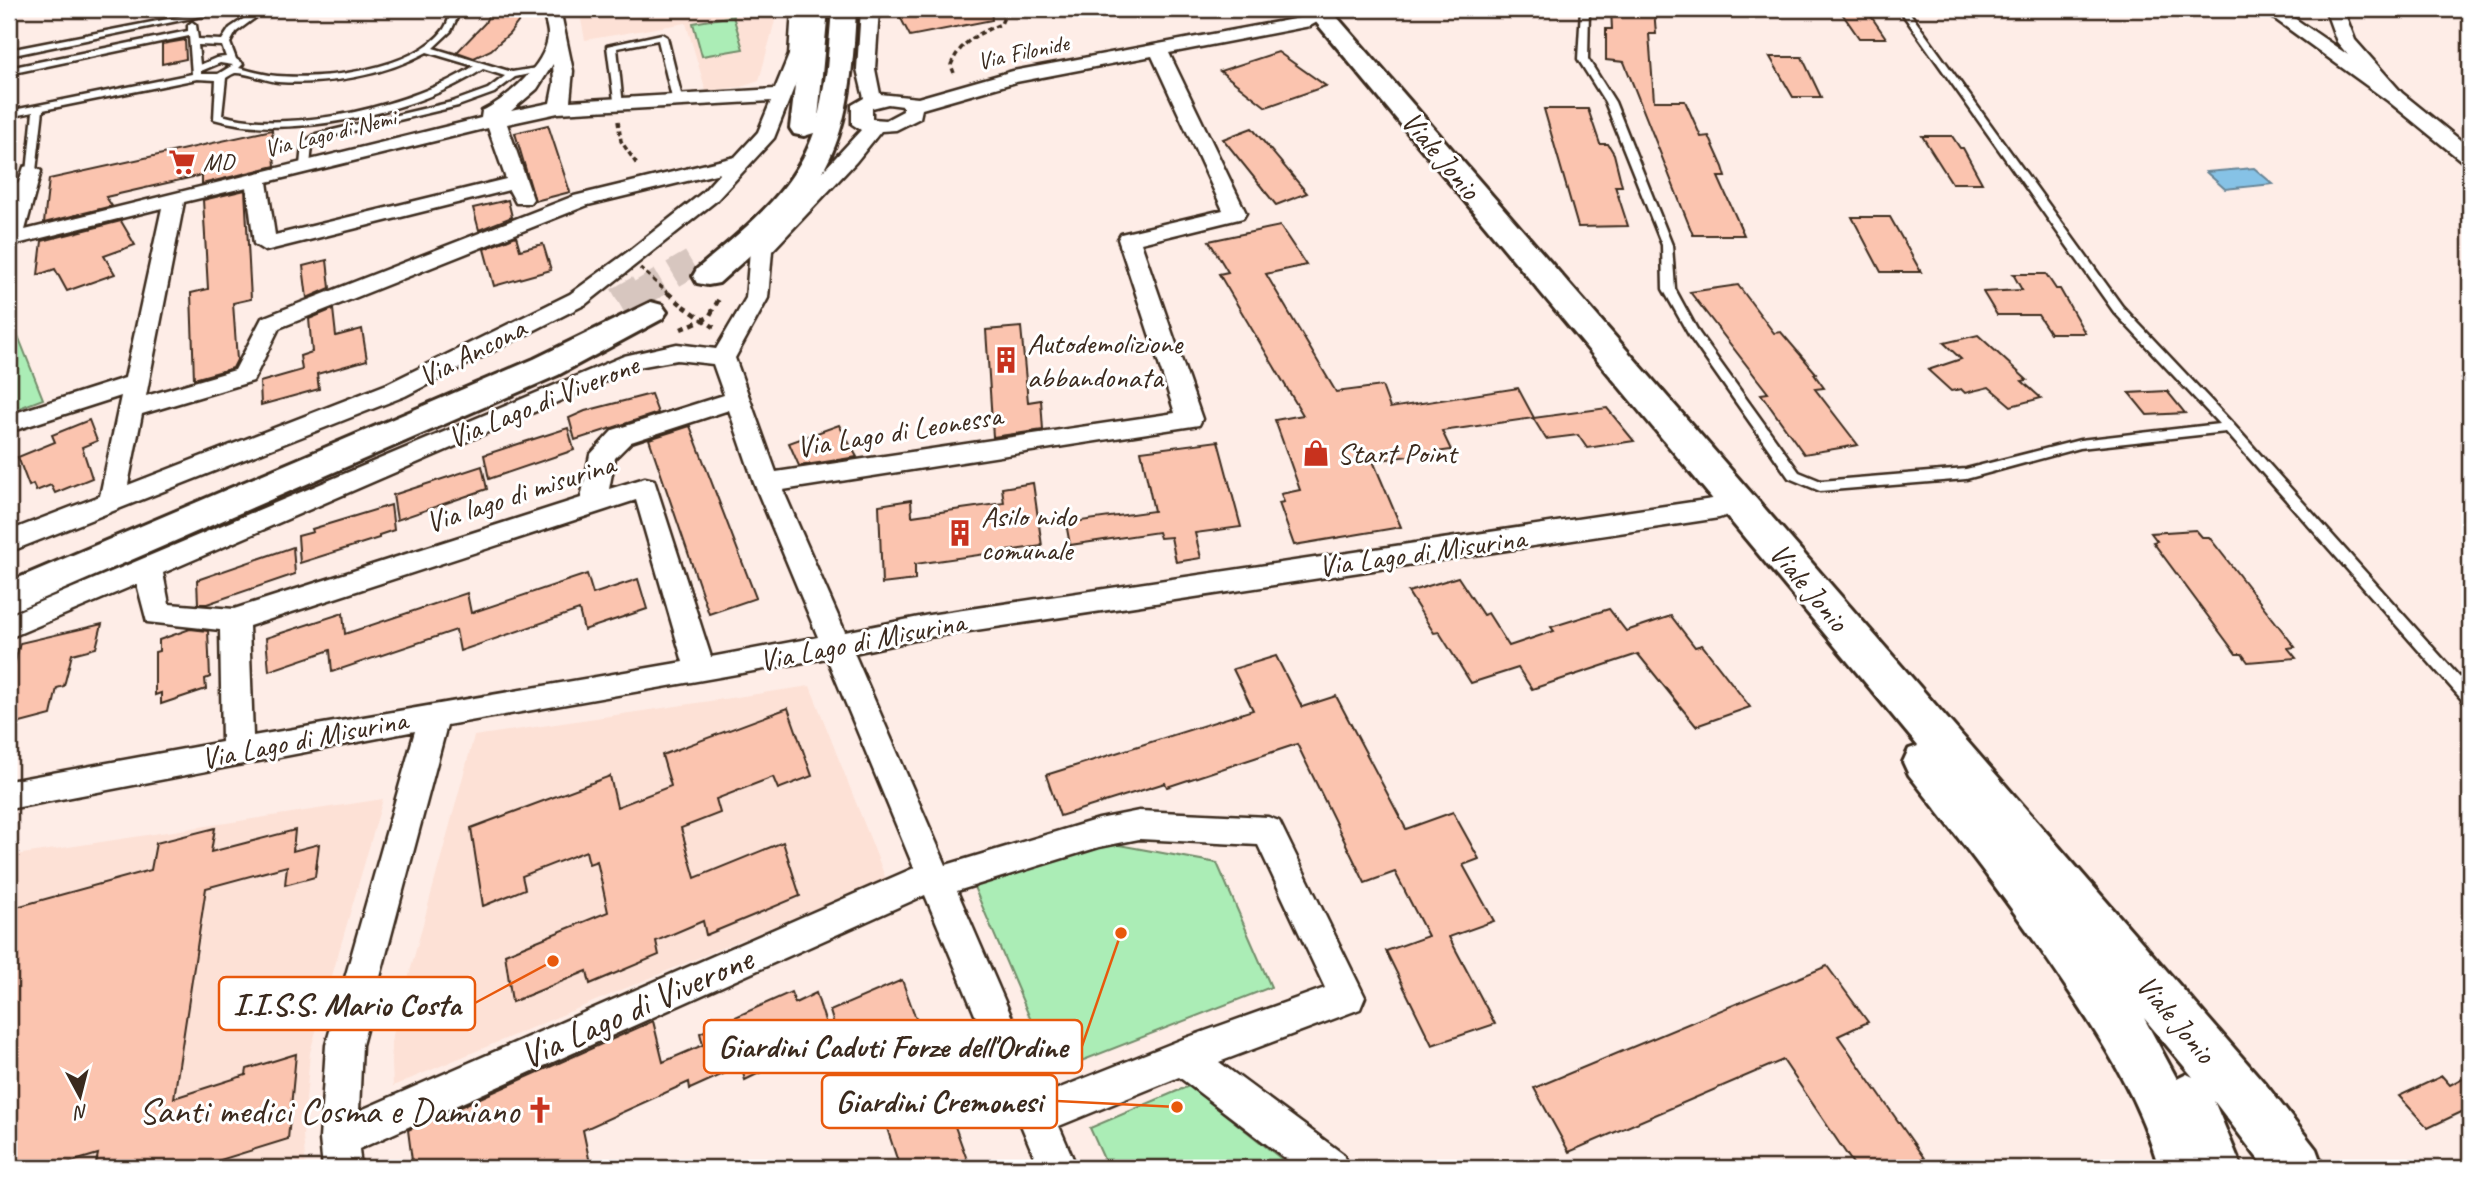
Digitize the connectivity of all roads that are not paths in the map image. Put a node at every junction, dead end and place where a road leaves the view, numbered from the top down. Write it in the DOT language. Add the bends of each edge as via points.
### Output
graph roads {
  1 [pos="230,9"];
  2 [pos="263,9"];
  3 [pos="457,9"];
  4 [pos="551,9"];
  5 [pos="801,9"];
  6 [pos="816,9"];
  7 [pos="844,9"];
  8 [pos="870,9"];
  9 [pos="1585,9"];
  10 [pos="1903,9"];
  11 [pos="2270,9"];
  12 [pos="2334,9"];
  13 [pos="1309,13"];
  14 [pos="191,17"];
  15 [pos="193,37"];
  16 [pos="556,39"];
  17 [pos="225,43"];
  18 [pos="426,49"];
  19 [pos="1159,51"];
  20 [pos="9,53"];
  21 [pos="841,57"];
  22 [pos="233,65"];
  23 [pos="481,66"];
  24 [pos="543,70"];
  25 [pos="9,71"];
  26 [pos="866,72"];
  27 [pos="197,73"];
  28 [pos="512,75"];
  29 [pos="222,76"];
  30 [pos="782,94"];
  31 [pos="2395,97"];
  32 [pos="874,99"];
  33 [pos="678,102"];
  34 [pos="914,104"];
  35 [pos="618,106"];
  36 [pos="558,107"];
  37 [pos="38,108"];
  38 [pos="9,114"];
  39 [pos="496,122"];
  40 [pos="874,127"];
  41 [pos="419,137"];
  42 [pos="2470,158"];
  43 [pos="744,161"];
  44 [pos="306,166"];
  45 [pos="256,178"];
  46 [pos="22,181"];
  47 [pos="517,182"];
  48 [pos="174,199"];
  49 [pos="530,219"];
  50 [pos="11,229"];
  51 [pos="731,330"];
  52 [pos="677,352"];
  53 [pos="723,358"];
  54 [pos="136,383"];
  55 [pos="737,399"];
  56 [pos="131,409"];
  57 [pos="9,424"];
  58 [pos="2229,427"];
  59 [pos="767,483"];
  60 [pos="112,500"];
  61 [pos="593,504"];
  62 [pos="1719,508"];
  63 [pos="9,542"];
  64 [pos="148,568"];
  65 [pos="9,572"];
  66 [pos="9,598"];
  67 [pos="234,620"];
  68 [pos="9,627"];
  69 [pos="836,646"];
  70 [pos="700,670"];
  71 [pos="2470,699"];
  72 [pos="435,715"];
  73 [pos="238,752"];
  74 [pos="9,794"];
  75 [pos="934,880"];
  76 [pos="2034,898"];
  77 [pos="1183,1057"];
  78 [pos="1037,1116"];
  79 [pos="341,1154"];
  80 [pos="1058,1168"];
  81 [pos="1329,1168"];
  82 [pos="2185,1168"];
  83 [pos="2216,1168"];
  84 [pos="2297,1168"];
  1 -- 14 [label="lane"];
  2 -- 17 [label="lane" via="233,30"];
  3 -- 18 [label="lane" via="446,33"];
  4 -- 16 [label="street"];
  5 -- 30 [label="street, Via Ancona" via="798,55"];
  6 -- 21 [label="main road" via="806,125 783,167 700,269 776,214 813,168 829,130"];
  7 -- 21 [label="main road"];
  8 -- 26 [label="street"];
  9 -- 58 [label="lane" via="1583,59 1610,102 1667,245 1669,289 1695,334 1794,475 1820,486 1966,474 2080,444"];
  10 -- 58 [label="lane" via="2118,309"];
  11 -- 31 [label="street"];
  12 -- 31 [label="street" via="2346,42"];
  13 -- 19 [label="street, Via Filonide"];
  13 -- 62 [label="main road, Viale Jonio"];
  13 -- 84 [label="main road, Viale Jonio" via="2249,1104"];
  14 -- 15 [label="lane"];
  14 -- 20 [label="lane"];
  15 -- 17 [label="lane"];
  15 -- 25 [label="lane"];
  15 -- 27 [label="lane"];
  16 -- 24 [label="street"];
  16 -- 36 [label="street" via="564,95"];
  17 -- 22 [label="lane"];
  18 -- 22 [label="lane" via="368,72 320,78 276,79"];
  18 -- 23 [label="lane"];
  19 -- 34 [label="street, Via Filonide" via="1013,76"];
  19 -- 59 [label="street, Via Lago di Leonessa" via="1234,214 1129,239 1190,419"];
  21 -- 26 [label="street"];
  22 -- 27 [label="lane" via="219,60"];
  22 -- 29 [label="lane"];
  23 -- 28 [label="lane"];
  23 -- 29 [label="lane" via="411,100 317,120 259,124 230,124 217,117"];
  24 -- 28 [label="lane"];
  24 -- 41 [label="street" via="515,102 491,115"];
  26 -- 32 [label="street" via="867,89"];
  27 -- 29 [label="lane"];
  27 -- 37 [label="lane"];
  28 -- 44 [label="lane" via="491,91 456,104 320,136 307,144"];
  30 -- 33 [label="street"];
  30 -- 43 [label="street, Via Ancona" via="767,134"];
  31 -- 42 [label="street"];
  32 -- 34 [label="street"];
  32 -- 40 [label="street" via="862,105 860,115 862,124"];
  33 -- 35 [label="street"];
  33 -- 35 [label="lane" via="662,37 612,46"];
  34 -- 40 [label="street" via="913,114 890,126"];
  35 -- 36 [label="street"];
  36 -- 39 [label="street"];
  37 -- 38 [label="lane"];
  37 -- 46 [label="lane"];
  39 -- 41 [label="street"];
  39 -- 47 [label="street"];
  40 -- 51 [label="street" via="761,250 757,298"];
  41 -- 44 [label="street, Via Lago di Nemi"];
  43 -- 49 [label="street" via="581,200"];
  43 -- 60 [label="street, Via Ancona" via="699,205 578,299 396,390"];
  44 -- 45 [label="street, Via Lago di Nemi"];
  45 -- 47 [label="street" via="265,244"];
  45 -- 48 [label="street, Via Lago di Nemi"];
  46 -- 50 [label="street"];
  47 -- 49 [label="street"];
  48 -- 50 [label="street, Via Lago di Nemi"];
  48 -- 54 [label="street"];
  49 -- 56 [label="street" via="270,323 244,375"];
  51 -- 52 [label="street"];
  51 -- 53 [label="street"];
  52 -- 53 [label="street, Via Lago di Viverone"];
  52 -- 64 [label="street, Via Lago di Viverone" via="632,360"];
  53 -- 55 [label="street"];
  54 -- 56 [label="street"];
  54 -- 57 [label="street"];
  55 -- 59 [label="street"];
  55 -- 61 [label="street" via="622,436 603,455"];
  56 -- 60 [label="street"];
  58 -- 71 [label="lane"];
  59 -- 69 [label="street"];
  60 -- 63 [label="street, Via Ancona"];
  61 -- 67 [label="street, Via lago di misurina"];
  61 -- 70 [label="street, Via lago di misurina" via="645,488"];
  62 -- 69 [label="street, Via Lago di Misurina" via="929,626"];
  62 -- 76 [label="main road, Viale Jonio"];
  64 -- 67 [label="street" via="157,614"];
  64 -- 68 [label="street, Via Lago di Viverone"];
  65 -- 66 [label="main road, Via Ancona" via="549,344 652,308 546,367"];
  67 -- 73 [label="street"];
  69 -- 70 [label="street, Via Lago di Misurina"];
  69 -- 75 [label="street"];
  70 -- 72 [label="street, Via Lago di Misurina"];
  72 -- 73 [label="street, Via Lago di Misurina"];
  72 -- 79 [label="street" via="344,1045"];
  73 -- 74 [label="street, Via Lago di Misurina"];
  75 -- 77 [label="street, Via Lago di Viverone" via="1139,825 1268,831 1346,997"];
  75 -- 78 [label="street"];
  75 -- 79 [label="street, Via Lago di Viverone"];
  76 -- 82 [label="main road, Viale Jonio" via="2130,1040 2171,1120"];
  76 -- 83 [label="main road, Viale Jonio" via="2146,1033 2187,1101"];
  77 -- 78 [label="street"];
  77 -- 81 [label="street"];
  78 -- 80 [label="street"];
}
